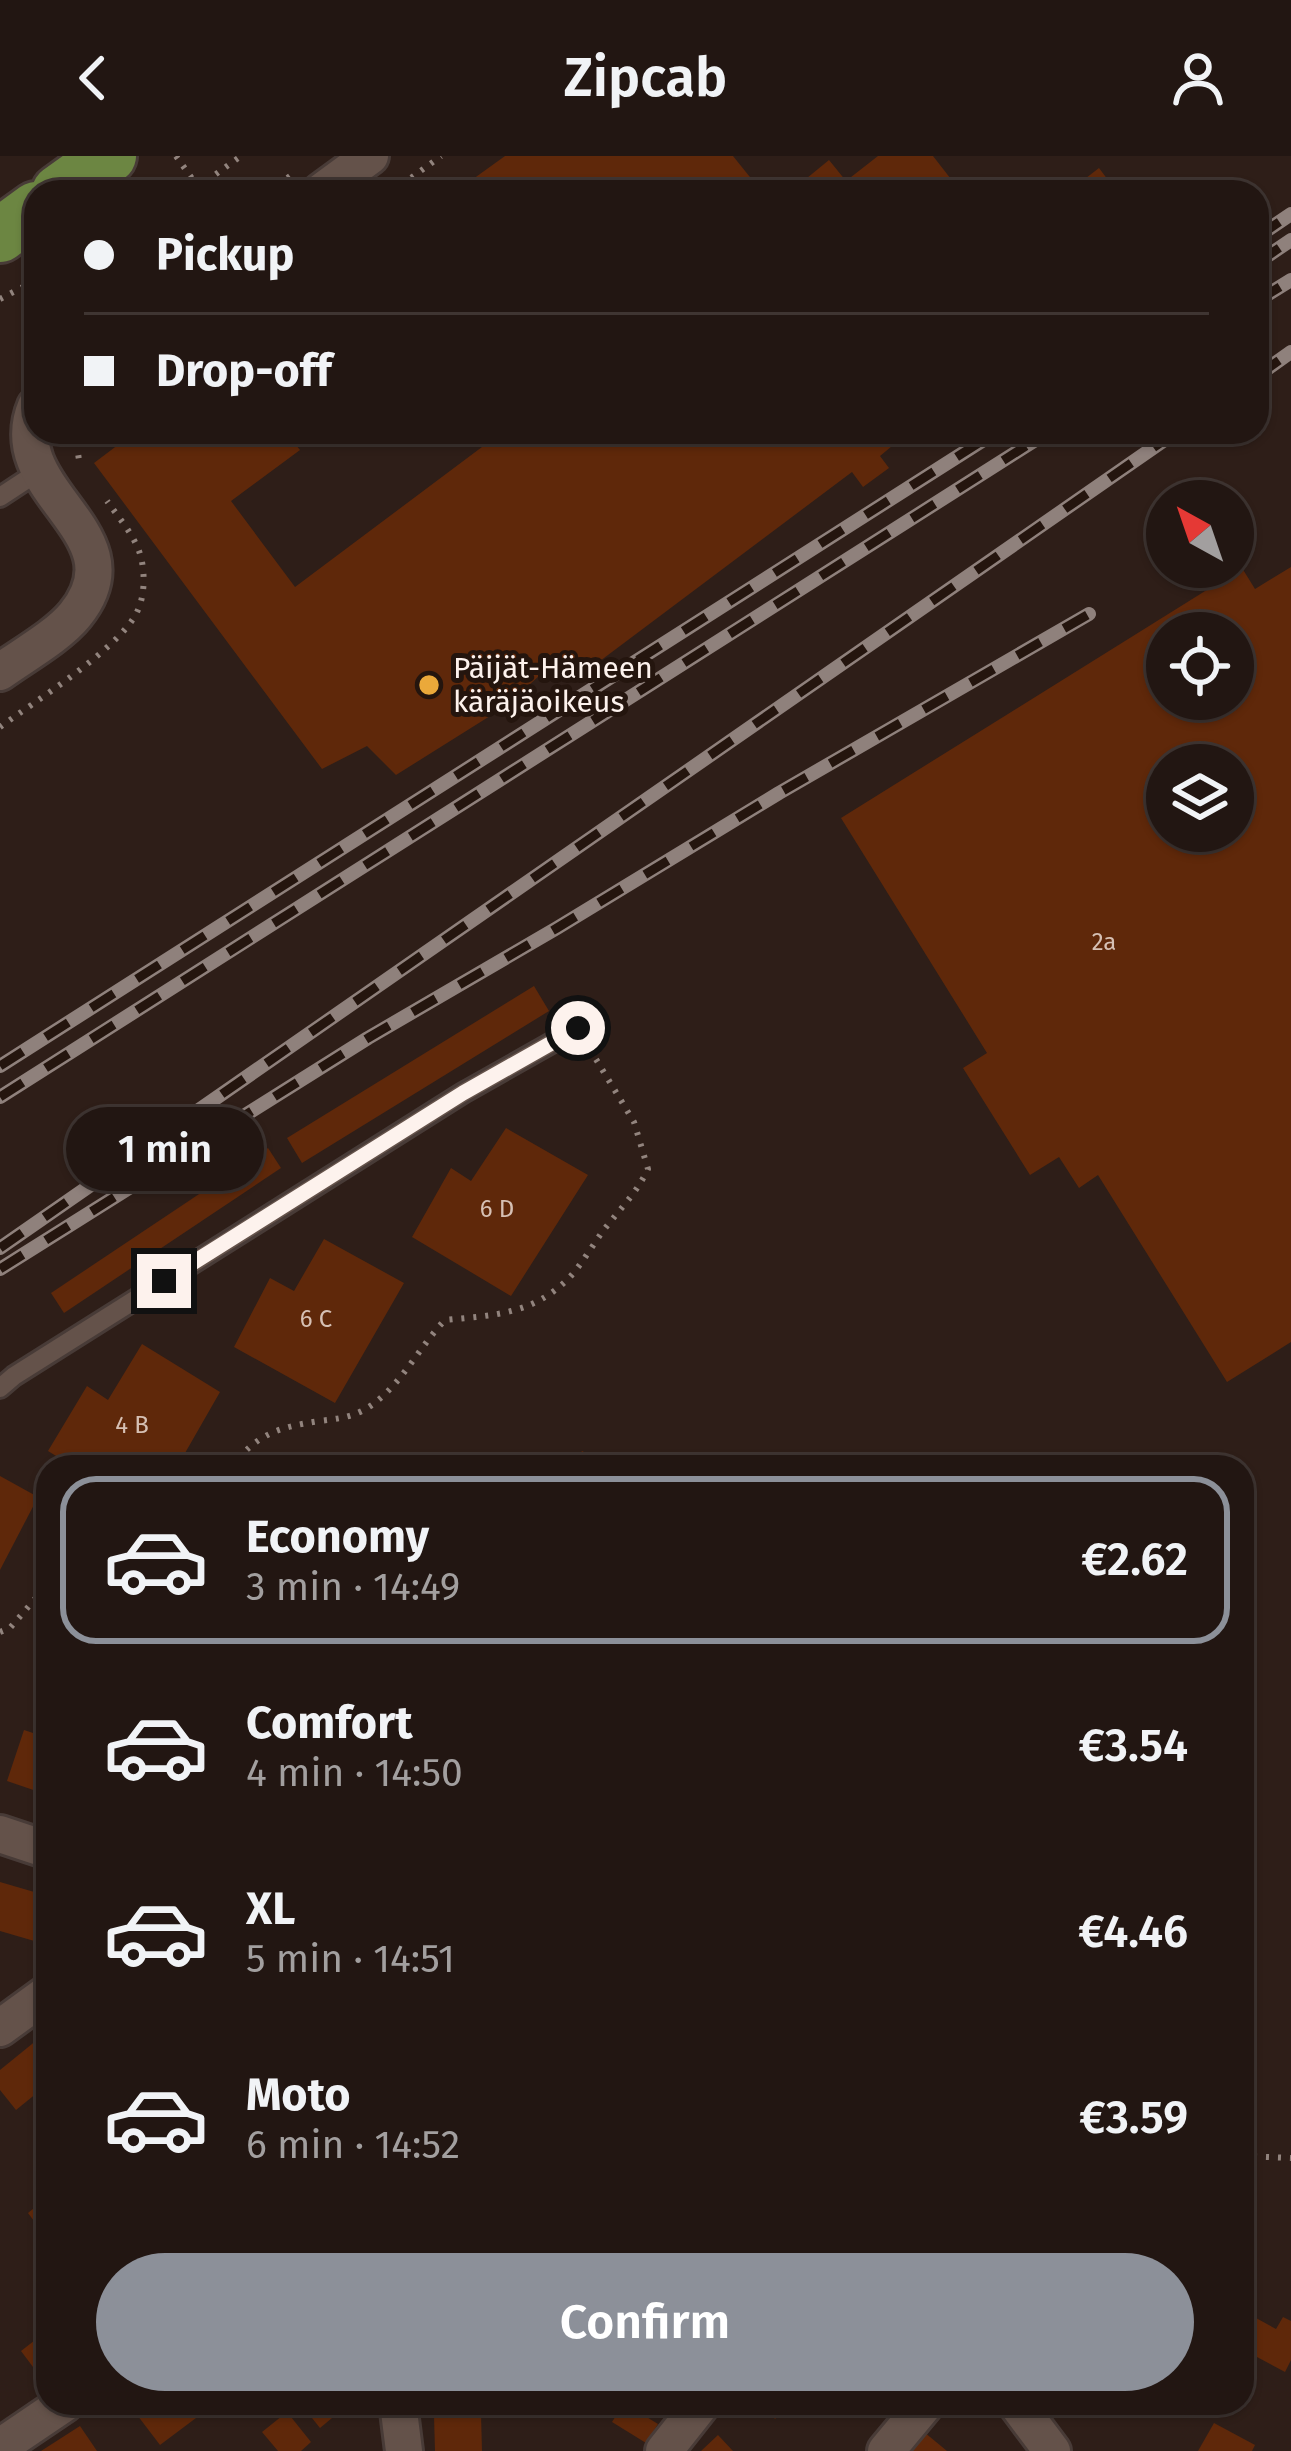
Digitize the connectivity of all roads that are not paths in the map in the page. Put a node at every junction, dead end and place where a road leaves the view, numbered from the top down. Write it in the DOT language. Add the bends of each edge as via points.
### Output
graph roads {
  1 [pos="109,156"];
  2 [pos="370,156"];
  3 [pos="76,180"];
  4 [pos="337,180"];
  5 [pos="27,444"];
  6 [pos="34,474"];
  7 [pos="0,496"];
  8 [pos="0,672"];
  9 [pos="578,1028"];
  10 [pos="0,1388"];
  11 [pos="0,1834"];
  12 [pos="36,1846"];
  13 [pos="36,2002"];
  14 [pos="0,2028"];
  15 [pos="47,2415"];
  16 [pos="400,2415"];
  17 [pos="692,2415"];
  18 [pos="916,2415"];
  19 [pos="1025,2415"];
  20 [pos="0,2447"];
  21 [pos="404,2451"];
  22 [pos="664,2451"];
  23 [pos="886,2451"];
  24 [pos="1052,2451"];
  1 -- 3 [label="main road"];
  2 -- 4 [label="street"];
  5 -- 6 [label="street"];
  6 -- 7 [label="lane"];
  6 -- 8 [label="street" via="87,542 92,582 70,621"];
  9 -- 10 [label="lane"];
  11 -- 12 [label="street"];
  13 -- 14 [label="street"];
  15 -- 20 [label="street"];
  16 -- 21 [label="street"];
  17 -- 22 [label="street"];
  18 -- 23 [label="street"];
  19 -- 24 [label="street"];
}
